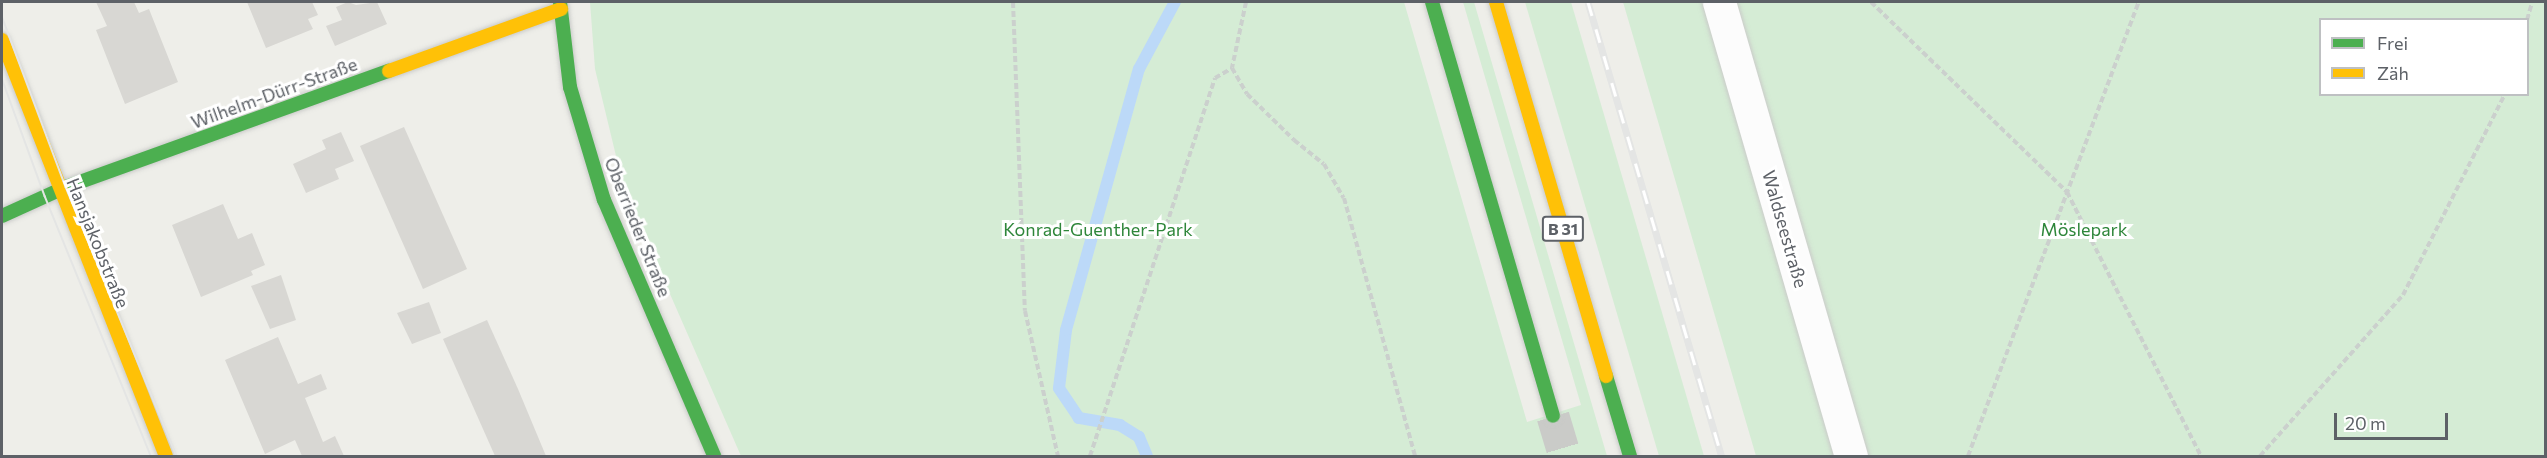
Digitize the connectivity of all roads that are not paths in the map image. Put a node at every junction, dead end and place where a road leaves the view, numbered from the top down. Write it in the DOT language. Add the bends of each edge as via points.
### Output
graph roads {
  1 [pos="1432,2"];
  2 [pos="1496,2"];
  3 [pos="1719,2"];
  4 [pos="560,5"];
  5 [pos="2,40"];
  6 [pos="58,190"];
  7 [pos="2,216"];
  8 [pos="1553,416"];
  9 [pos="166,456"];
  10 [pos="714,456"];
  11 [pos="1630,456"];
  12 [pos="1851,456"];
  1 -- 8 [label="main road"];
  2 -- 11 [label="main road, B 31"];
  3 -- 12 [label="street, Waldseestraße"];
  4 -- 6 [label="main road, Wilhelm-Dürr-Straße"];
  4 -- 10 [label="main road, Oberrieder Straße" via="570,87 604,200"];
  5 -- 6 [label="main road, Hansjakobstraße"];
  6 -- 7 [label="main road, Wilhelm-Dürr-Straße"];
  6 -- 9 [label="main road, Hansjakobstraße"];
}
